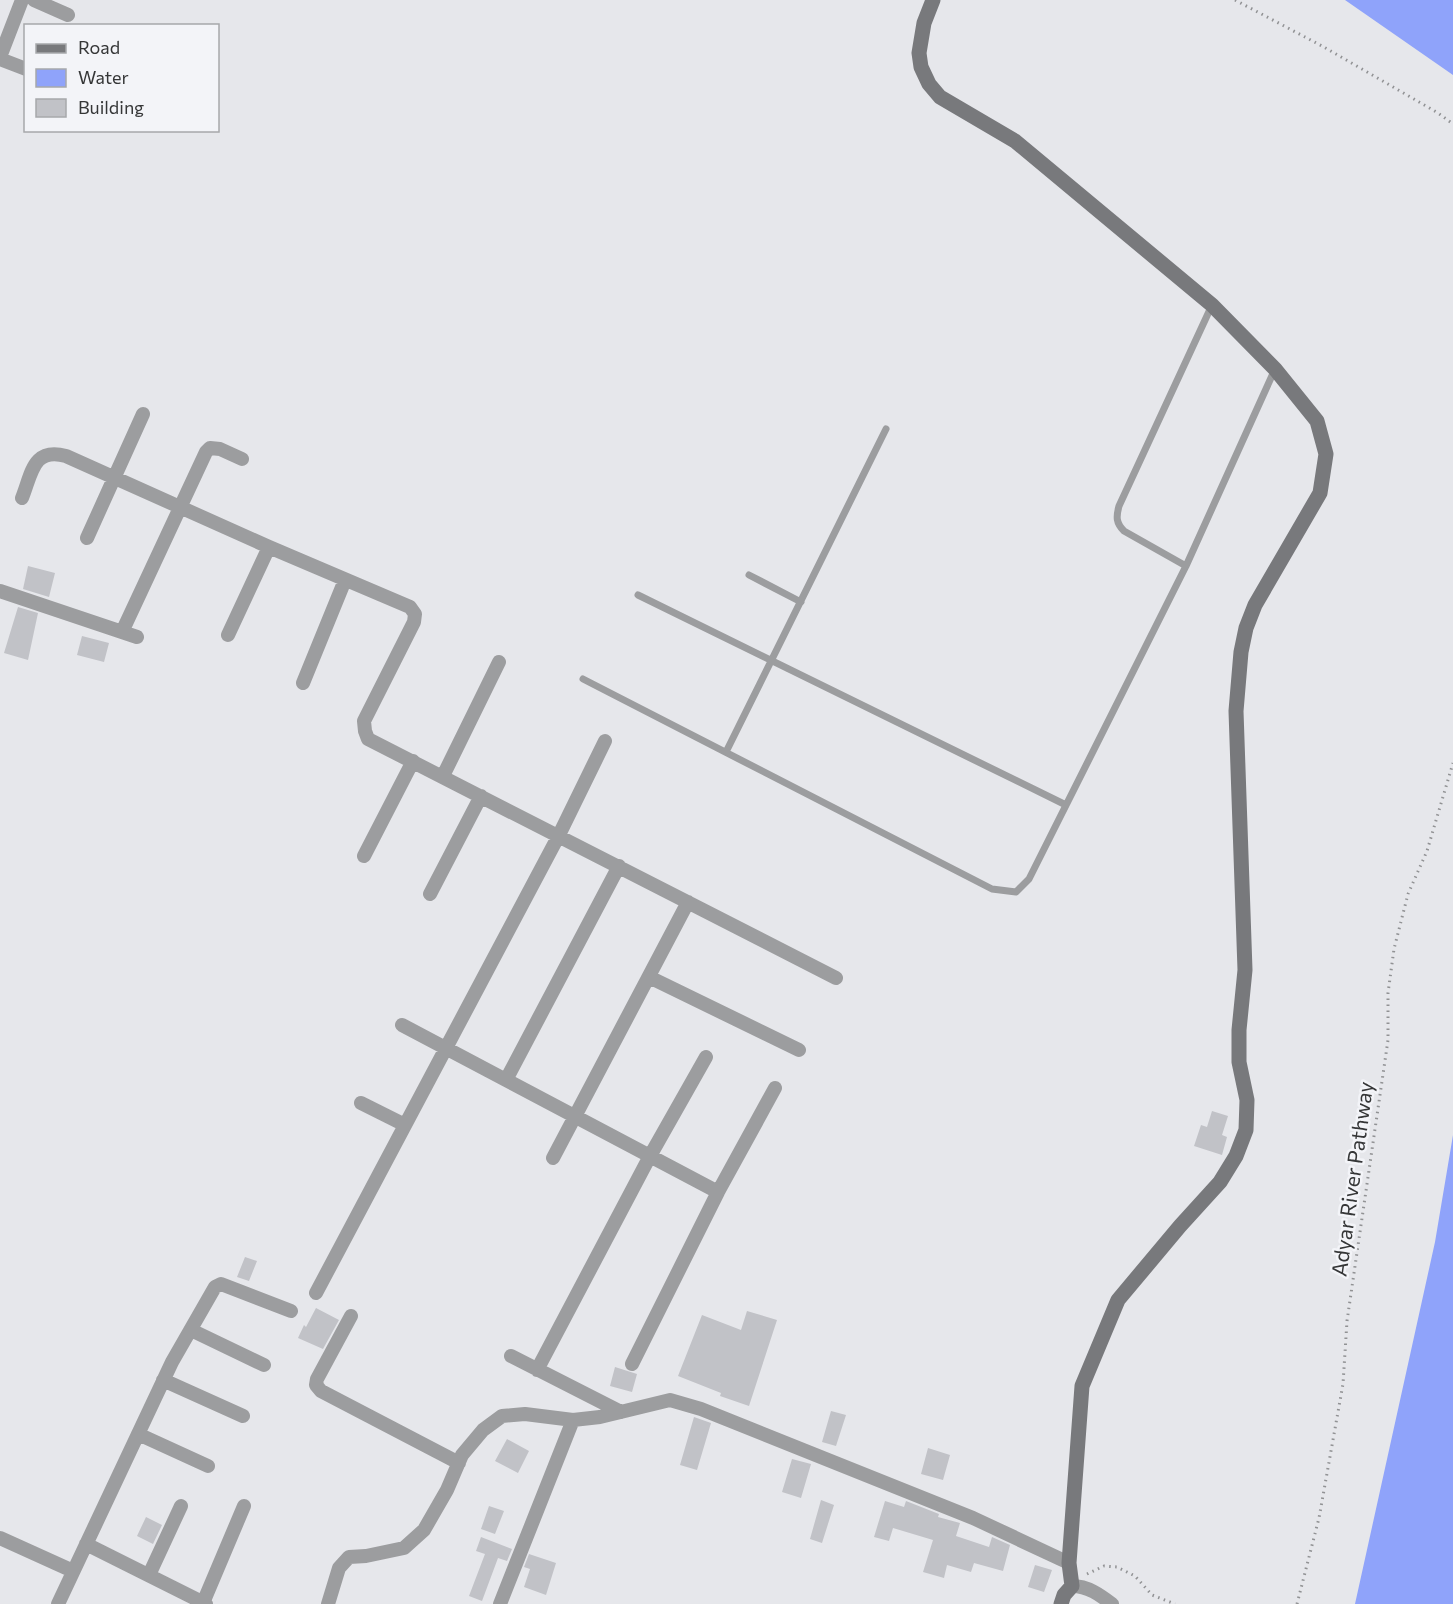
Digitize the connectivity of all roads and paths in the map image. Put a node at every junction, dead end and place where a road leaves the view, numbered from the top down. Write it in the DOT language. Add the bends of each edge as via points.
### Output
graph roads {
  1 [pos="22,0"];
  2 [pos="34,0"];
  3 [pos="933,0"];
  4 [pos="1235,0"];
  5 [pos="68,15"];
  6 [pos="0,58"];
  7 [pos="24,68"];
  8 [pos="1453,124"];
  9 [pos="1212,305"];
  10 [pos="1275,369"];
  11 [pos="143,414"];
  12 [pos="886,429"];
  13 [pos="242,459"];
  14 [pos="114,477"];
  15 [pos="22,498"];
  16 [pos="181,506"];
  17 [pos="87,538"];
  18 [pos="269,547"];
  19 [pos="1186,566"];
  20 [pos="749,575"];
  21 [pos="345,580"];
  22 [pos="0,591"];
  23 [pos="638,595"];
  24 [pos="801,602"];
  25 [pos="122,632"];
  26 [pos="228,635"];
  27 [pos="137,637"];
  28 [pos="772,661"];
  29 [pos="499,662"];
  30 [pos="583,679"];
  31 [pos="303,684"];
  32 [pos="605,741"];
  33 [pos="726,752"];
  34 [pos="413,761"];
  35 [pos="1453,763"];
  36 [pos="443,776"];
  37 [pos="482,796"];
  38 [pos="1066,805"];
  39 [pos="559,836"];
  40 [pos="364,856"];
  41 [pos="619,866"];
  42 [pos="430,894"];
  43 [pos="688,902"];
  44 [pos="649,976"];
  45 [pos="836,978"];
  46 [pos="402,1025"];
  47 [pos="446,1048"];
  48 [pos="799,1050"];
  49 [pos="706,1057"];
  50 [pos="506,1080"];
  51 [pos="775,1088"];
  52 [pos="360,1103"];
  53 [pos="575,1116"];
  54 [pos="405,1125"];
  55 [pos="650,1156"];
  56 [pos="553,1158"];
  57 [pos="718,1192"];
  58 [pos="316,1293"];
  59 [pos="291,1311"];
  60 [pos="351,1316"];
  61 [pos="191,1330"];
  62 [pos="511,1356"];
  63 [pos="632,1364"];
  64 [pos="264,1365"];
  65 [pos="537,1370"];
  66 [pos="163,1380"];
  67 [pos="621,1412"];
  68 [pos="243,1416"];
  69 [pos="573,1419"];
  70 [pos="138,1434"];
  71 [pos="459,1463"];
  72 [pos="208,1466"];
  73 [pos="181,1506"];
  74 [pos="244,1506"];
  75 [pos="0,1538"];
  76 [pos="86,1544"];
  77 [pos="1070,1563"];
  78 [pos="73,1571"];
  79 [pos="149,1575"];
  80 [pos="1072,1586"];
  81 [pos="205,1603"];
  82 [pos="58,1604"];
  83 [pos="328,1604"];
  84 [pos="500,1604"];
  85 [pos="1061,1604"];
  86 [pos="1112,1604"];
  87 [pos="1175,1604"];
  88 [pos="1297,1604"];
  1 -- 6 [label="street"];
  2 -- 5 [label="street"];
  3 -- 9 [label="street" via="919,53 921,68 940,97 1015,141"];
  4 -- 8 [label="path" via="1322,46"];
  6 -- 7 [label="street"];
  9 -- 10 [label="street"];
  9 -- 19 [label="lane" via="1116,517 1124,531"];
  10 -- 19 [label="lane"];
  10 -- 77 [label="street" via="1317,421 1326,454 1320,493 1254,605 1241,652 1236,711 1245,970 1239,1062 1247,1100 1246,1130 1220,1182 1118,1300 1082,1386"];
  11 -- 14 [label="street"];
  12 -- 24 [label="lane"];
  13 -- 16 [label="street" via="210,448"];
  14 -- 15 [label="street" via="66,456 43,454"];
  14 -- 16 [label="street"];
  14 -- 17 [label="street"];
  16 -- 18 [label="street"];
  16 -- 25 [label="street"];
  18 -- 21 [label="street"];
  18 -- 26 [label="street"];
  19 -- 38 [label="lane"];
  20 -- 24 [label="lane"];
  21 -- 31 [label="street"];
  21 -- 34 [label="street" via="411,607 415,614 411,630 364,721 368,739"];
  22 -- 25 [label="street"];
  23 -- 28 [label="lane"];
  24 -- 28 [label="lane"];
  25 -- 27 [label="street"];
  28 -- 33 [label="lane"];
  28 -- 38 [label="lane"];
  29 -- 36 [label="street"];
  30 -- 33 [label="lane"];
  32 -- 39 [label="street"];
  33 -- 38 [label="lane" via="1002,891 1016,892 1029,879"];
  34 -- 36 [label="street"];
  34 -- 40 [label="street"];
  35 -- 88 [label="path, Adyar River Pathway" via="1426,851 1408,894 1394,949 1388,993 1388,1040 1347,1321 1343,1384 1319,1518"];
  36 -- 37 [label="street"];
  37 -- 39 [label="street"];
  37 -- 42 [label="street"];
  39 -- 41 [label="street"];
  39 -- 47 [label="street"];
  41 -- 43 [label="street"];
  41 -- 50 [label="street"];
  43 -- 44 [label="street"];
  43 -- 45 [label="street"];
  44 -- 48 [label="street"];
  44 -- 53 [label="street"];
  46 -- 47 [label="street"];
  47 -- 50 [label="street"];
  47 -- 54 [label="street"];
  49 -- 55 [label="street"];
  50 -- 53 [label="street"];
  51 -- 57 [label="street"];
  52 -- 54 [label="street"];
  53 -- 55 [label="street"];
  53 -- 56 [label="street"];
  54 -- 58 [label="street"];
  55 -- 57 [label="street"];
  55 -- 65 [label="street"];
  57 -- 63 [label="street"];
  59 -- 61 [label="street" via="221,1284 215,1287"];
  60 -- 71 [label="street" via="316,1385"];
  61 -- 64 [label="street"];
  61 -- 66 [label="street"];
  62 -- 65 [label="street"];
  65 -- 67 [label="street"];
  66 -- 68 [label="street"];
  66 -- 70 [label="street"];
  67 -- 69 [label="street"];
  67 -- 77 [label="street" via="670,1400 701,1409 963,1514"];
  69 -- 71 [label="street" via="502,1416 483,1430"];
  69 -- 84 [label="street"];
  70 -- 72 [label="street"];
  70 -- 76 [label="street"];
  71 -- 83 [label="street" via="424,1530 404,1548 349,1557 339,1568"];
  73 -- 79 [label="street"];
  74 -- 81 [label="street"];
  75 -- 78 [label="street"];
  76 -- 78 [label="street"];
  76 -- 79 [label="street"];
  77 -- 80 [label="street"];
  78 -- 82 [label="street"];
  79 -- 81 [label="street"];
  80 -- 85 [label="street"];
  80 -- 86 [label="street" via="1092,1591"];
  80 -- 87 [label="path" via="1089,1572 1104,1566 1117,1567 1135,1576 1152,1595"];
}
